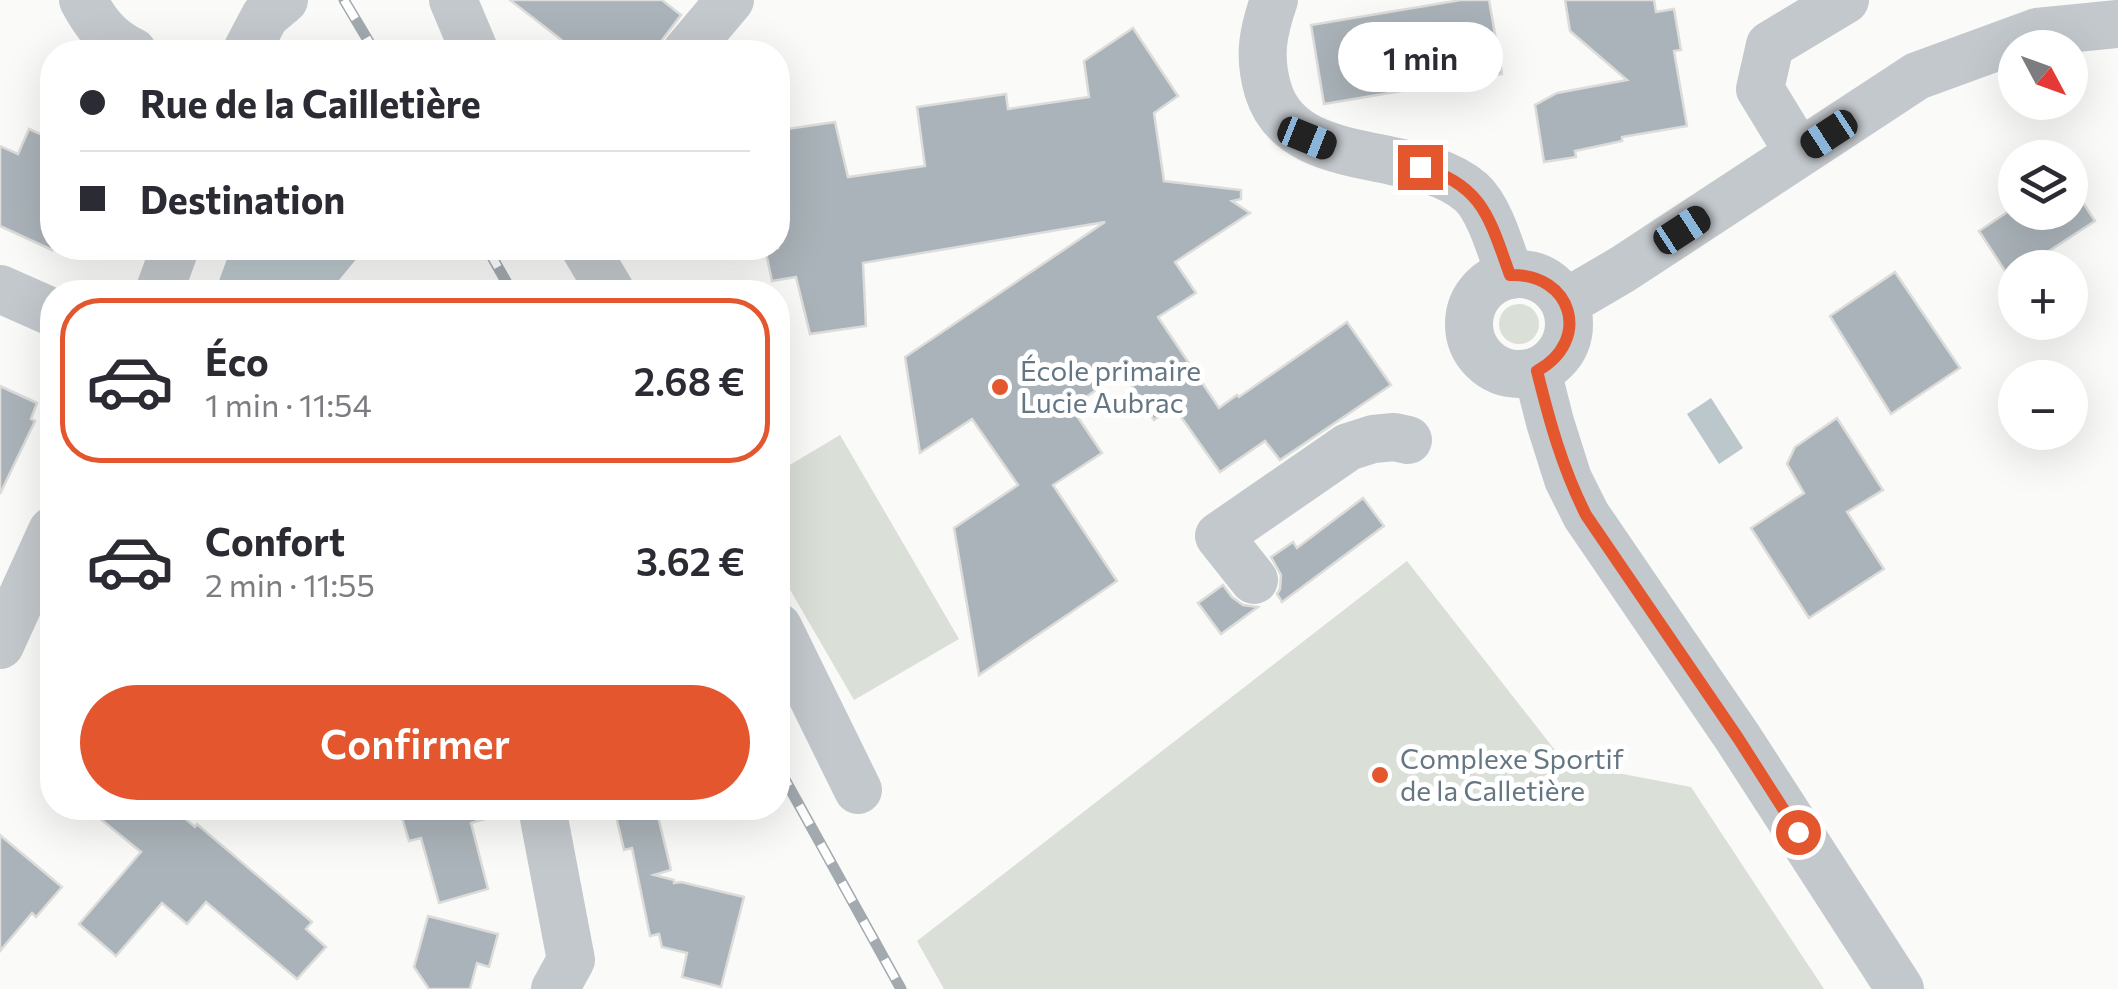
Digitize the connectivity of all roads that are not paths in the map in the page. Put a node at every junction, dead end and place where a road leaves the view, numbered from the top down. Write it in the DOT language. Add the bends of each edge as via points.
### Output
graph roads {
  1 [pos="82,0"];
  2 [pos="284,0"];
  3 [pos="453,0"];
  4 [pos="730,0"];
  5 [pos="1274,0"];
  6 [pos="1845,0"];
  7 [pos="2096,17"];
  8 [pos="112,40"];
  9 [pos="251,40"];
  10 [pos="470,40"];
  11 [pos="696,40"];
  12 [pos="1800,153"];
  13 [pos="1510,275"];
  14 [pos="0,288"];
  15 [pos="1565,303"];
  16 [pos="40,306"];
  17 [pos="1537,371"];
  18 [pos="1408,440"];
  19 [pos="40,558"];
  20 [pos="1254,580"];
  21 [pos="0,645"];
  22 [pos="790,651"];
  23 [pos="858,790"];
  24 [pos="544,820"];
  25 [pos="555,989"];
  26 [pos="1900,989"];
  1 -- 8 [label="street"];
  2 -- 9 [label="street"];
  3 -- 10 [label="street"];
  4 -- 11 [label="street"];
  5 -- 13 [label="street" via="1262,35 1272,105 1307,138 1441,173 1474,194"];
  6 -- 12 [label="street" via="1770,45 1760,89"];
  7 -- 12 [label="street" via="1918,76"];
  12 -- 15 [label="street"];
  13 -- 15 [label="street" via="1548,283"];
  13 -- 17 [label="street" via="1478,295 1470,318 1472,343 1499,370"];
  14 -- 16 [label="street"];
  15 -- 17 [label="street" via="1566,343"];
  17 -- 26 [label="street" via="1568,479 1586,515"];
  18 -- 20 [label="street" via="1394,436 1348,447 1219,536"];
  19 -- 21 [label="street"];
  22 -- 23 [label="street"];
  24 -- 25 [label="street" via="571,960"];
}
